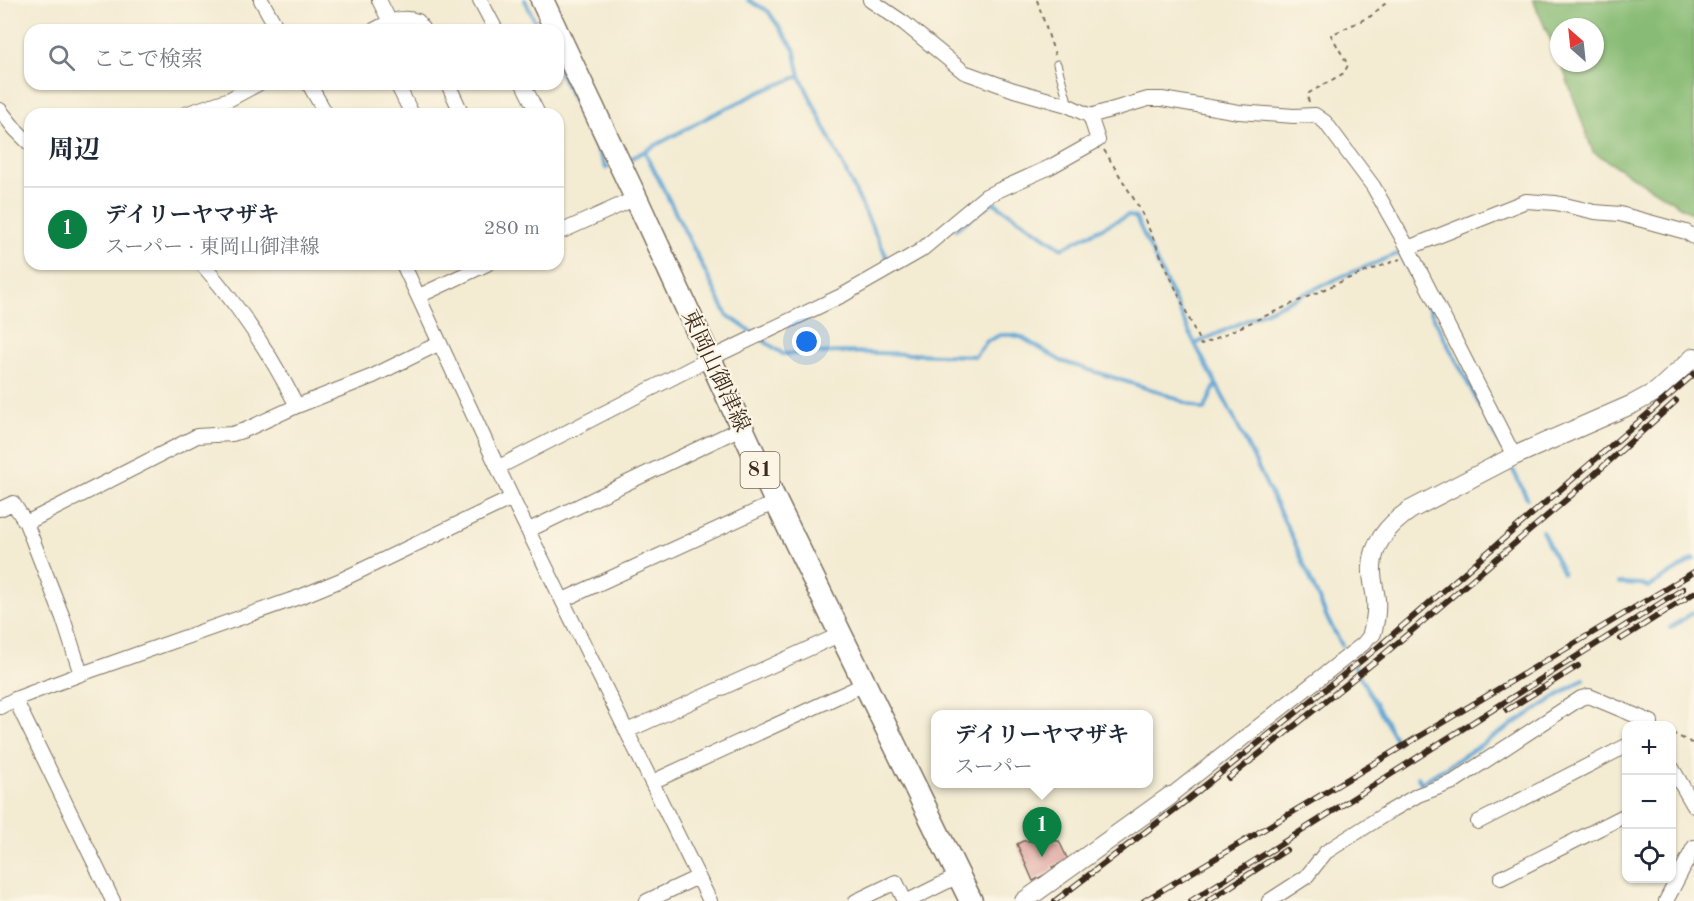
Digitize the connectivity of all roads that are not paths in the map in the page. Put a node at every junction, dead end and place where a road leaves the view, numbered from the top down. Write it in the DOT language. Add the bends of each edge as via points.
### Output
graph roads {
  1 [pos="261,0"];
  2 [pos="380,0"];
  3 [pos="480,0"];
  4 [pos="542,0"];
  5 [pos="870,0"];
  6 [pos="390,22"];
  7 [pos="275,24"];
  8 [pos="386,24"];
  9 [pos="420,24"];
  10 [pos="493,24"];
  11 [pos="553,24"];
  12 [pos="564,47"];
  13 [pos="1057,63"];
  14 [pos="247,90"];
  15 [pos="312,90"];
  16 [pos="400,90"];
  17 [pos="451,90"];
  18 [pos="526,90"];
  19 [pos="1067,105"];
  20 [pos="203,108"];
  21 [pos="323,108"];
  22 [pos="409,108"];
  23 [pos="459,108"];
  24 [pos="535,108"];
  25 [pos="0,110"];
  26 [pos="1090,116"];
  27 [pos="24,138"];
  28 [pos="636,198"];
  29 [pos="564,230"];
  30 [pos="1694,237"];
  31 [pos="1410,251"];
  32 [pos="207,270"];
  33 [pos="406,270"];
  34 [pos="475,270"];
  35 [pos="418,296"];
  36 [pos="440,343"];
  37 [pos="1694,357"];
  38 [pos="709,359"];
  39 [pos="297,406"];
  40 [pos="741,428"];
  41 [pos="1514,456"];
  42 [pos="499,467"];
  43 [pos="512,498"];
  44 [pos="776,502"];
  45 [pos="0,509"];
  46 [pos="26,523"];
  47 [pos="529,530"];
  48 [pos="563,600"];
  49 [pos="1372,633"];
  50 [pos="841,634"];
  51 [pos="81,674"];
  52 [pos="865,684"];
  53 [pos="15,699"];
  54 [pos="0,707"];
  55 [pos="1649,721"];
  56 [pos="627,731"];
  57 [pos="1622,748"];
  58 [pos="1673,775"];
  59 [pos="652,782"];
  60 [pos="1677,790"];
  61 [pos="1170,796"];
  62 [pos="1694,806"];
  63 [pos="1622,817"];
  64 [pos="1478,822"];
  65 [pos="1694,846"];
  66 [pos="958,876"];
  67 [pos="698,877"];
  68 [pos="1501,878"];
  69 [pos="113,901"];
  70 [pos="646,901"];
  71 [pos="710,901"];
  72 [pos="856,901"];
  73 [pos="906,901"];
  74 [pos="971,901"];
  75 [pos="1024,901"];
  76 [pos="1269,901"];
  77 [pos="1666,901"];
  1 -- 7 [label="street"];
  2 -- 6 [label="street"];
  3 -- 10 [label="street"];
  4 -- 11 [label="main road, 東岡山御津線 / 81"];
  5 -- 19 [label="street" via="964,72"];
  6 -- 8 [label="street"];
  6 -- 9 [label="street" via="409,18"];
  12 -- 28 [label="main road, 東岡山御津線 / 81"];
  13 -- 19 [label="lane"];
  14 -- 20 [label="street"];
  15 -- 21 [label="street"];
  16 -- 22 [label="street"];
  17 -- 23 [label="street"];
  18 -- 24 [label="street"];
  19 -- 26 [label="street"];
  25 -- 27 [label="street"];
  26 -- 31 [label="street" via="1148,99 1239,112 1315,115 1325,122 1373,186"];
  26 -- 38 [label="street" via="1098,140 987,196 920,251 894,267"];
  28 -- 29 [label="street"];
  28 -- 38 [label="main road, 東岡山御津線 / 81"];
  30 -- 31 [label="street" via="1620,214 1526,201"];
  31 -- 41 [label="street"];
  32 -- 39 [label="street" via="256,333"];
  33 -- 35 [label="street"];
  34 -- 35 [label="street"];
  35 -- 36 [label="street"];
  36 -- 39 [label="street" via="373,376"];
  36 -- 42 [label="street"];
  37 -- 41 [label="street" via="1657,391"];
  38 -- 40 [label="main road, 東岡山御津線 / 81"];
  38 -- 42 [label="street"];
  39 -- 46 [label="street" via="232,434 197,436"];
  40 -- 44 [label="main road, 東岡山御津線 / 81"];
  40 -- 47 [label="street"];
  41 -- 49 [label="street" via="1410,510 1390,526 1377,547 1372,567 1376,601"];
  42 -- 43 [label="street"];
  43 -- 47 [label="street"];
  43 -- 51 [label="street" via="302,596"];
  44 -- 48 [label="street"];
  44 -- 50 [label="main road, 東岡山御津線 / 81"];
  45 -- 46 [label="street" via="13,503"];
  46 -- 51 [label="street"];
  47 -- 48 [label="street"];
  48 -- 56 [label="street"];
  49 -- 61 [label="street"];
  50 -- 52 [label="main road, 東岡山御津線 / 81"];
  50 -- 56 [label="street"];
  51 -- 53 [label="street"];
  52 -- 59 [label="street"];
  52 -- 66 [label="main road, 東岡山御津線 / 81"];
  53 -- 54 [label="street"];
  53 -- 69 [label="street"];
  55 -- 76 [label="street" via="1589,696 1581,698 1453,782 1418,795 1326,852 1306,877"];
  56 -- 59 [label="street"];
  57 -- 64 [label="street"];
  58 -- 60 [label="street"];
  59 -- 67 [label="street"];
  60 -- 62 [label="street"];
  61 -- 75 [label="street"];
  63 -- 68 [label="street"];
  65 -- 77 [label="street"];
  66 -- 73 [label="street"];
  66 -- 74 [label="main road, 東岡山御津線 / 81"];
  67 -- 70 [label="street"];
  67 -- 71 [label="street"];
  72 -- 73 [label="street" via="896,882"];
}
